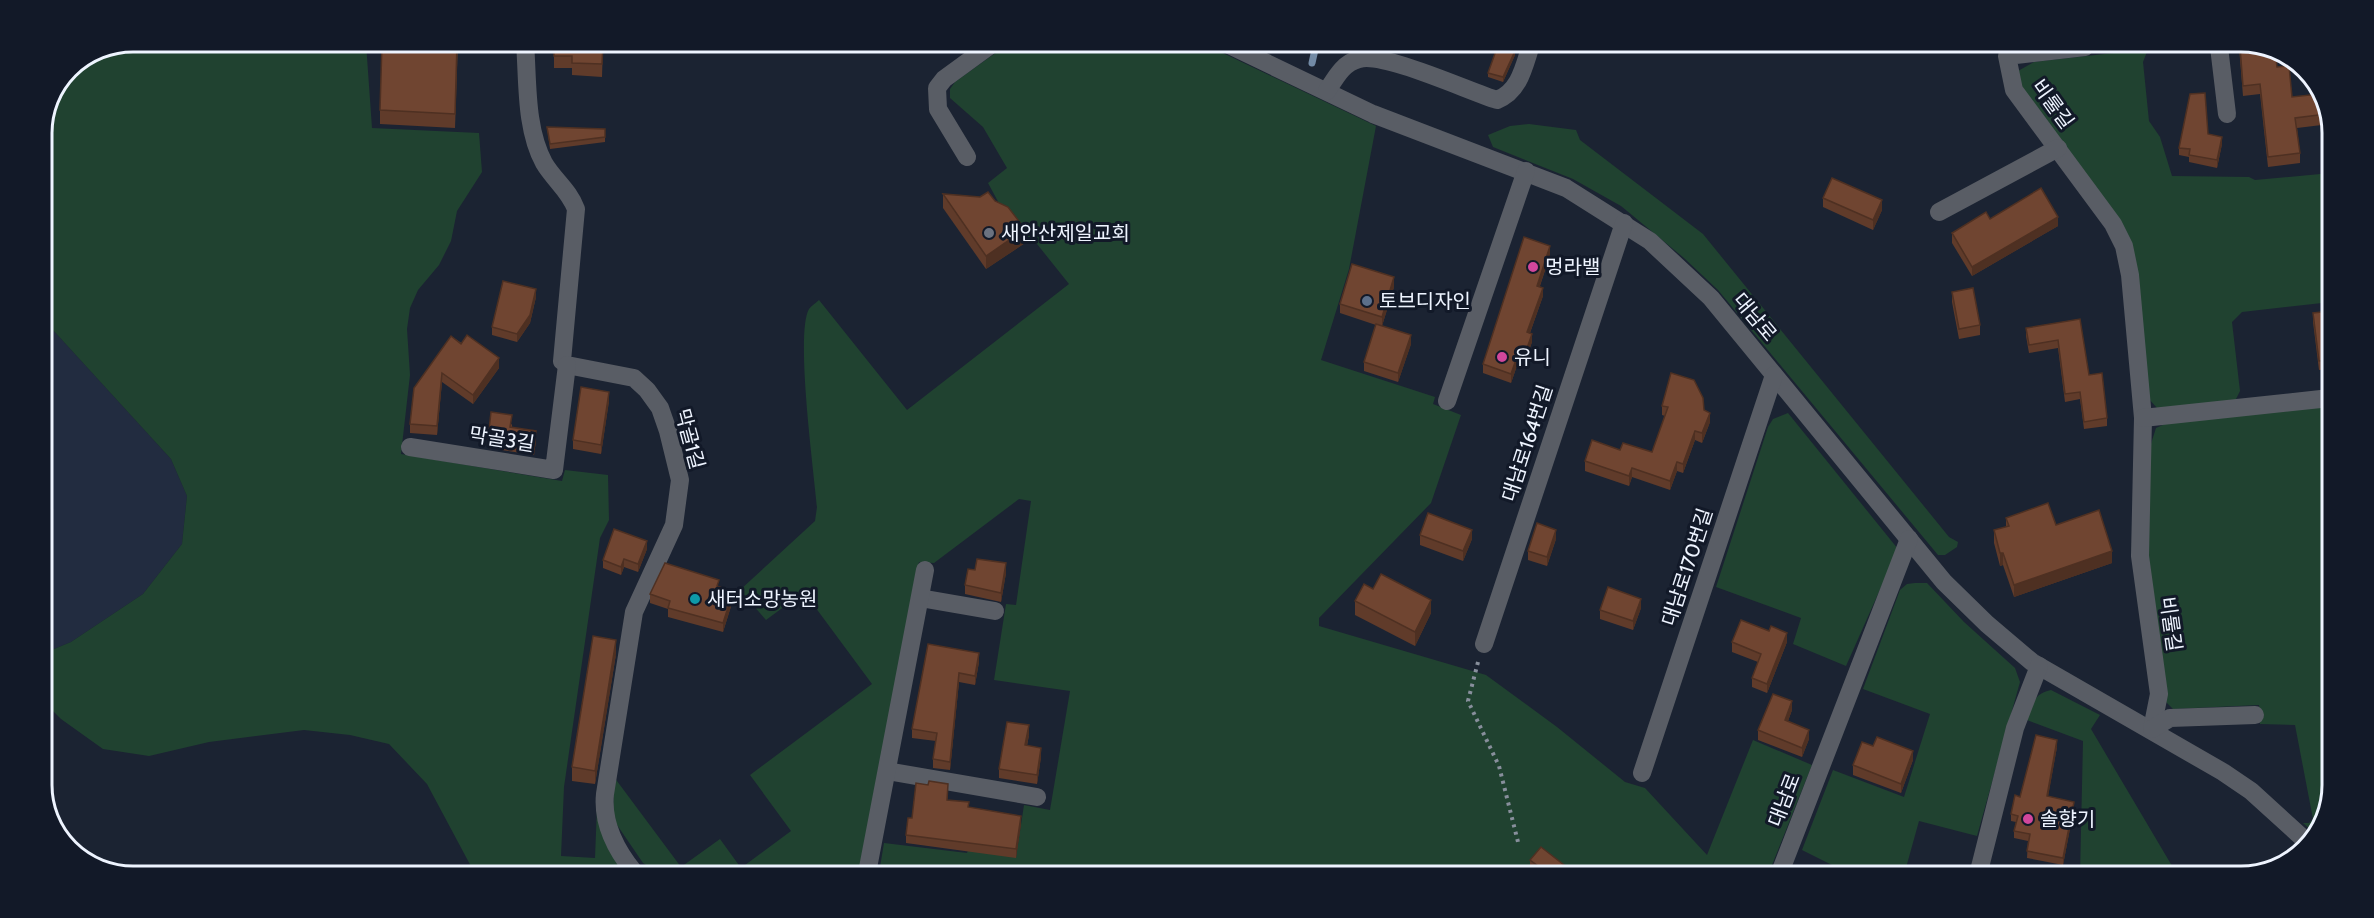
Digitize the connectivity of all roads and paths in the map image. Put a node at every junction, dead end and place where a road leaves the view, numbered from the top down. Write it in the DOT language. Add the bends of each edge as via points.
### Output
graph roads {
  1 [pos="526,52"];
  2 [pos="981,52"];
  3 [pos="1244,52"];
  4 [pos="1528,52"];
  5 [pos="2038,52"];
  6 [pos="2220,52"];
  7 [pos="1328,91"];
  8 [pos="2227,114"];
  9 [pos="2058,148"];
  10 [pos="967,156"];
  11 [pos="1526,171"];
  12 [pos="1939,212"];
  13 [pos="1624,223"];
  14 [pos="567,365"];
  15 [pos="1774,375"];
  16 [pos="2321,399"];
  17 [pos="1447,401"];
  18 [pos="2143,418"];
  19 [pos="410,447"];
  20 [pos="1909,539"];
  21 [pos="925,570"];
  22 [pos="920,598"];
  23 [pos="995,611"];
  24 [pos="1484,644"];
  25 [pos="2039,666"];
  26 [pos="2255,715"];
  27 [pos="2152,729"];
  28 [pos="887,771"];
  29 [pos="1642,773"];
  30 [pos="1037,797"];
  31 [pos="2302,837"];
  32 [pos="1518,842"];
  33 [pos="630,866"];
  34 [pos="868,866"];
  35 [pos="1782,866"];
  36 [pos="1980,866"];
  1 -- 14 [label="street" via="536,140 544,163 571,195 576,208 561,354"];
  2 -- 10 [label="street" via="937,88 938,109"];
  3 -- 7 [label="street, 대남로"];
  4 -- 7 [label="street" via="1516,86 1508,96 1497,100 1374,57 1349,63"];
  5 -- 9 [label="street, 비룰길" via="2007,56 2014,90"];
  6 -- 8 [label="street"];
  7 -- 11 [label="street, 대남로" via="1414,131"];
  9 -- 12 [label="street, 비룰길"];
  9 -- 18 [label="street, 비룰길" via="2113,224 2124,246"];
  11 -- 13 [label="street, 대남로" via="1566,188"];
  11 -- 17 [label="street"];
  13 -- 15 [label="street, 대남로" via="1657,247 1711,298"];
  13 -- 24 [label="street, 대남로164번길"];
  14 -- 19 [label="street, 막골3길" via="554,470"];
  14 -- 33 [label="street, 막골1길" via="634,378 647,390 660,408 680,480 674,525 634,612 605,794 606,824"];
  15 -- 20 [label="street, 대남로"];
  15 -- 29 [label="street, 대남로170번길"];
  16 -- 18 [label="street"];
  18 -- 27 [label="street, 비룰길" via="2140,556 2159,694"];
  20 -- 25 [label="street, 대남로" via="1965,604"];
  20 -- 35 [label="street, 대남로"];
  21 -- 22 [label="street"];
  22 -- 23 [label="street"];
  22 -- 28 [label="street"];
  24 -- 32 [label="path" via="1468,701 1499,766"];
  25 -- 27 [label="street, 대남로"];
  25 -- 36 [label="street" via="2014,728"];
  26 -- 27 [label="street" via="2170,718"];
  27 -- 31 [label="street, 대남로" via="2252,791"];
  28 -- 30 [label="street"];
  28 -- 34 [label="street"];
}
